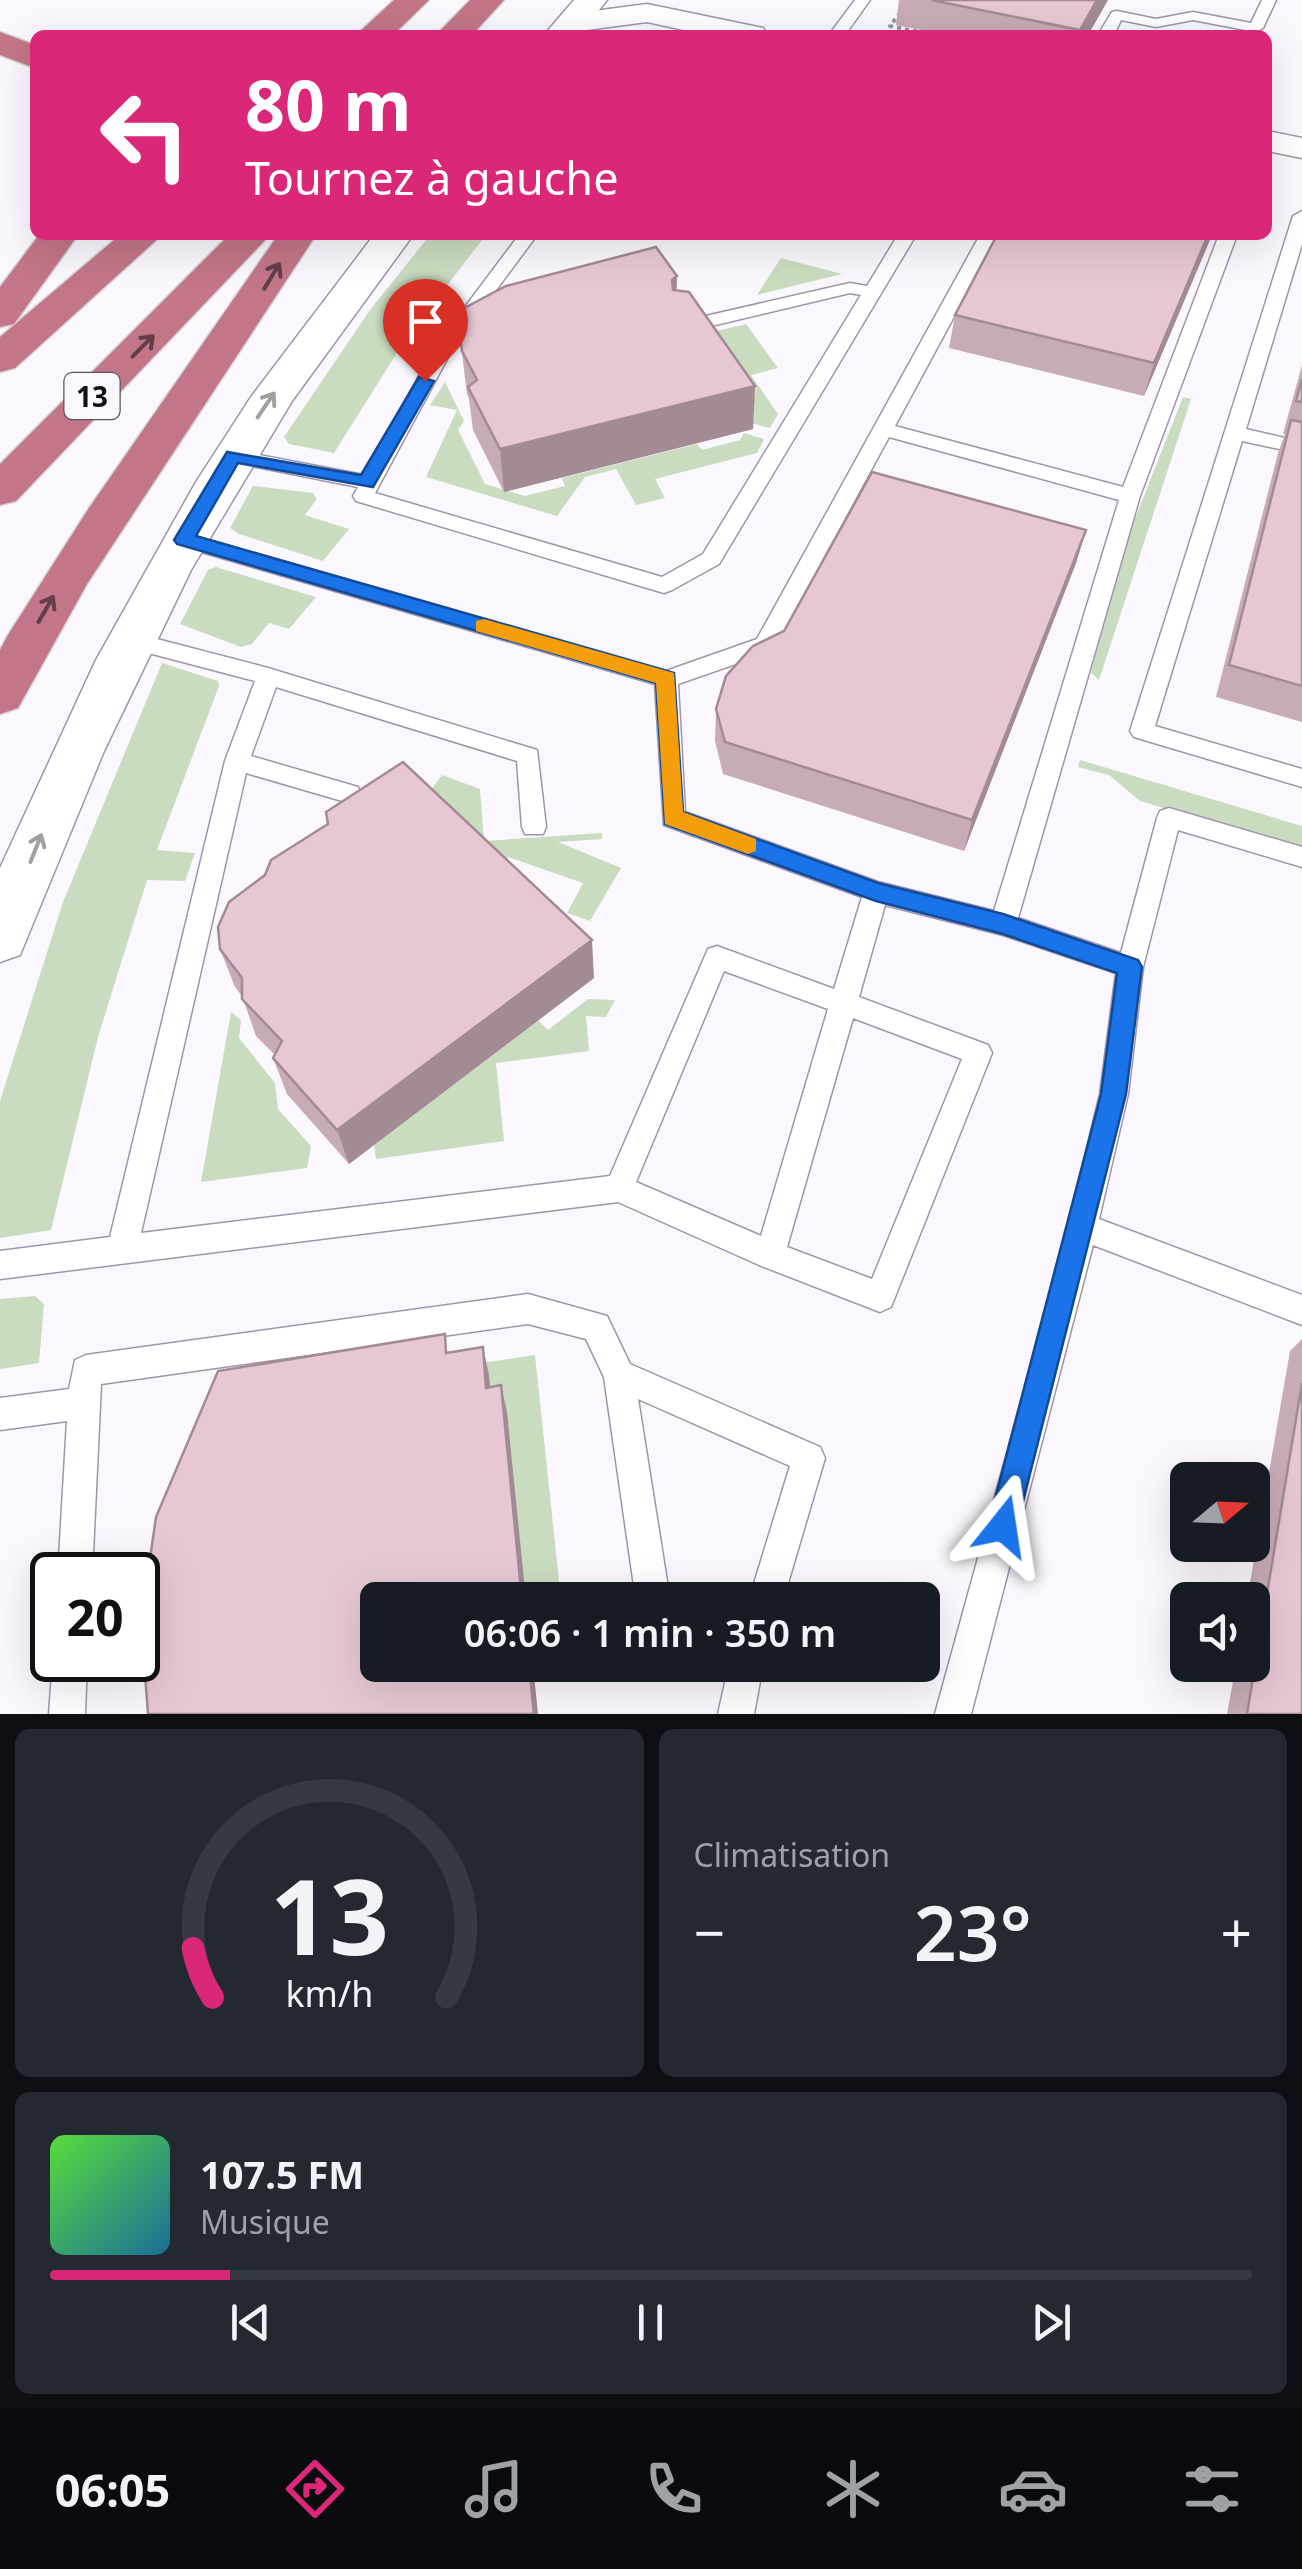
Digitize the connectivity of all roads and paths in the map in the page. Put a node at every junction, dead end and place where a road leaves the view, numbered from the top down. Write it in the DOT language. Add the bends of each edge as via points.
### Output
graph roads {
  1 [pos="412,0"];
  2 [pos="488,0"];
  3 [pos="863,0"];
  4 [pos="910,0"];
  5 [pos="1269,0"];
  6 [pos="638,6"];
  7 [pos="1121,8"];
  8 [pos="574,19"];
  9 [pos="379,30"];
  10 [pos="458,30"];
  11 [pos="703,30"];
  12 [pos="841,30"];
  13 [pos="909,30"];
  14 [pos="1109,30"];
  15 [pos="0,42"];
  16 [pos="30,56"];
  17 [pos="1272,141"];
  18 [pos="1302,148"];
  19 [pos="1302,216"];
  20 [pos="55,240"];
  21 [pos="137,240"];
  22 [pos="245,240"];
  23 [pos="294,240"];
  24 [pos="390,240"];
  25 [pos="524,240"];
  26 [pos="904,240"];
  27 [pos="986,240"];
  28 [pos="1226,240"];
  29 [pos="872,292"];
  30 [pos="0,315"];
  31 [pos="682,327"];
  32 [pos="0,359"];
  33 [pos="883,429"];
  34 [pos="1237,433"];
  35 [pos="1302,448"];
  36 [pos="233,456"];
  37 [pos="366,482"];
  38 [pos="0,490"];
  39 [pos="1130,496"];
  40 [pos="184,540"];
  41 [pos="130,640"];
  42 [pos="268,676"];
  43 [pos="666,679"];
  44 [pos="0,695"];
  45 [pos="237,761"];
  46 [pos="1302,778"];
  47 [pos="349,794"];
  48 [pos="534,828"];
  49 [pos="1302,857"];
  50 [pos="876,892"];
  51 [pos="1003,924"];
  52 [pos="0,938"];
  53 [pos="1130,967"];
  54 [pos="842,1003"];
  55 [pos="620,1188"];
  56 [pos="1081,1226"];
  57 [pos="122,1250"];
  58 [pos="770,1256"];
  59 [pos="0,1265"];
  60 [pos="1302,1310"];
  61 [pos="619,1375"];
  62 [pos="85,1403"];
  63 [pos="0,1414"];
  64 [pos="76,1552"];
  65 [pos="650,1582"];
  66 [pos="771,1582"];
  67 [pos="68,1682"];
  68 [pos="743,1682"];
  69 [pos="66,1714"];
  70 [pos="736,1714"];
  71 [pos="953,1714"];
  1 -- 9 [label="highway"];
  2 -- 10 [label="highway"];
  3 -- 12 [label="lane"];
  4 -- 13 [label="path" via="890,26"];
  5 -- 7 [label="lane" via="1256,28 1192,16 1156,23"];
  6 -- 8 [label="street"];
  6 -- 11 [label="street"];
  7 -- 14 [label="lane"];
  15 -- 16 [label="highway"];
  17 -- 18 [label="street"];
  19 -- 34 [label="lane"];
  20 -- 30 [label="highway"];
  21 -- 32 [label="highway"];
  38 -- 22 [label="highway, 13, one-way"];
  44 -- 23 [label="highway, one-way" via="83,548"];
  36 -- 24 [label="main road, one-way" via="310,340"];
  25 -- 37 [label="lane" via="444,348"];
  26 -- 29 [label="lane"];
  27 -- 33 [label="lane"];
  28 -- 39 [label="lane"];
  29 -- 31 [label="lane" via="850,288"];
  29 -- 37 [label="lane" via="711,560 664,585 362,496"];
  33 -- 39 [label="lane"];
  33 -- 43 [label="lane" via="764,645"];
  34 -- 35 [label="lane"];
  34 -- 46 [label="lane" via="1142,731"];
  36 -- 37 [label="lane"];
  36 -- 40 [label="main road"];
  39 -- 51 [label="lane"];
  40 -- 41 [label="main road"];
  40 -- 43 [label="lane"];
  41 -- 42 [label="lane"];
  52 -- 41 [label="main road, one-way"];
  42 -- 45 [label="lane"];
  42 -- 48 [label="lane" via="528,756"];
  43 -- 50 [label="lane" via="672,818"];
  45 -- 47 [label="lane"];
  45 -- 57 [label="lane"];
  49 -- 53 [label="lane" via="1170,818"];
  50 -- 51 [label="lane"];
  50 -- 54 [label="lane"];
  51 -- 53 [label="lane"];
  53 -- 56 [label="lane" via="1114,1094"];
  54 -- 55 [label="lane" via="718,957"];
  54 -- 58 [label="lane"];
  54 -- 58 [label="lane" via="978,1053 880,1296"];
  55 -- 57 [label="lane"];
  55 -- 58 [label="lane"];
  56 -- 60 [label="lane"];
  56 -- 71 [label="lane"];
  57 -- 59 [label="lane"];
  61 -- 62 [label="lane" via="596,1326 528,1309 86,1371"];
  61 -- 65 [label="lane"];
  61 -- 66 [label="lane" via="809,1458"];
  62 -- 63 [label="lane"];
  62 -- 64 [label="lane"];
  67 -- 69 [label="lane"];
  68 -- 70 [label="lane"];
}
